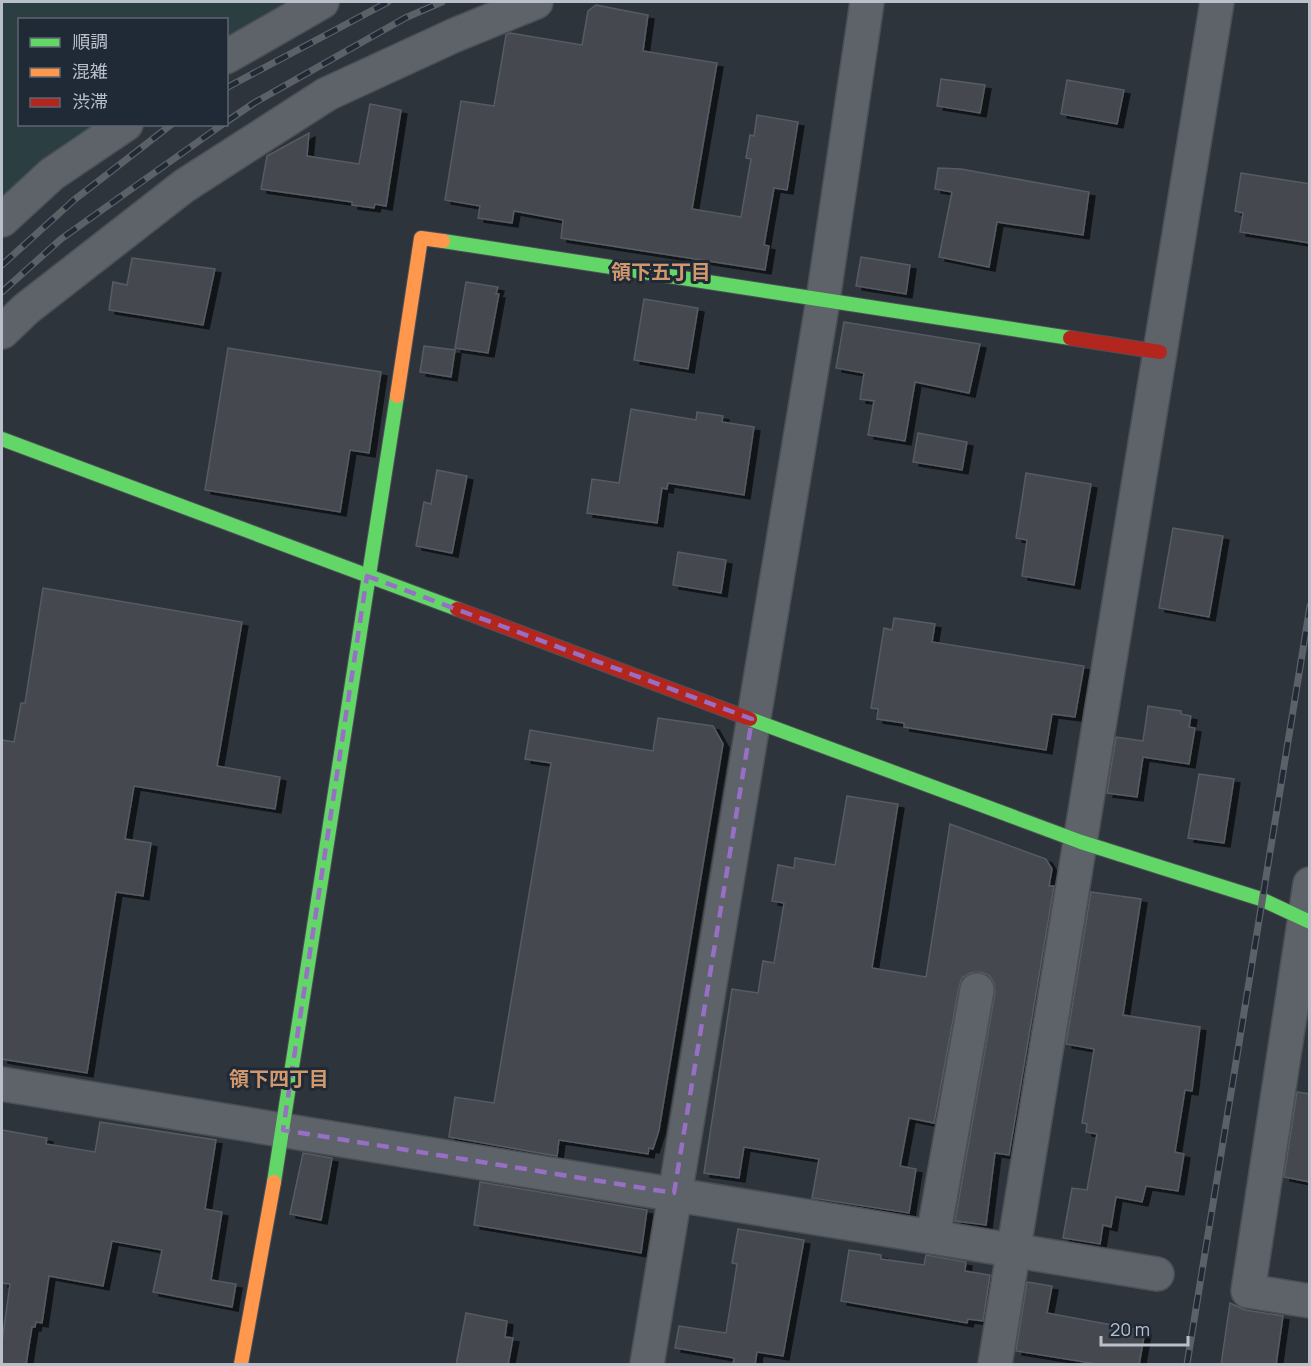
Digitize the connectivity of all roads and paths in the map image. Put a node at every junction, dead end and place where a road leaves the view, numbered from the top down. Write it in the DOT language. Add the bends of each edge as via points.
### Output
graph roads {
  1 [pos="322,2"];
  2 [pos="536,2"];
  3 [pos="867,2"];
  4 [pos="1216,2"];
  5 [pos="228,56"];
  6 [pos="123,126"];
  7 [pos="2,220"];
  8 [pos="823,300"];
  9 [pos="2,332"];
  10 [pos="1160,352"];
  11 [pos="2,439"];
  12 [pos="367,576"];
  13 [pos="752,719"];
  14 [pos="1081,842"];
  15 [pos="1310,884"];
  16 [pos="1307,921"];
  17 [pos="977,990"];
  18 [pos="2,1084"];
  19 [pos="283,1130"];
  20 [pos="674,1193"];
  21 [pos="933,1237"];
  22 [pos="1012,1250"];
  23 [pos="1157,1274"];
  24 [pos="1310,1301"];
  25 [pos="241,1365"];
  26 [pos="647,1365"];
  27 [pos="995,1365"];
  1 -- 5 [label="street"];
  2 -- 9 [label="street" via="455,34 327,94 184,186"];
  3 -- 8 [label="street"];
  4 -- 10 [label="street"];
  6 -- 7 [label="street" via="52,174"];
  8 -- 10 [label="street"];
  8 -- 12 [label="street" via="421,238"];
  8 -- 13 [label="street"];
  10 -- 14 [label="street"];
  11 -- 12 [label="street"];
  12 -- 13 [label="street"];
  12 -- 19 [label="street"];
  13 -- 14 [label="street"];
  13 -- 20 [label="street"];
  14 -- 16 [label="street" via="1261,899"];
  14 -- 22 [label="street"];
  15 -- 16 [label="street"];
  16 -- 24 [label="street" via="1248,1291"];
  17 -- 21 [label="street"];
  18 -- 19 [label="street"];
  19 -- 20 [label="street"];
  19 -- 25 [label="street"];
  20 -- 21 [label="street"];
  20 -- 26 [label="street"];
  21 -- 22 [label="street"];
  22 -- 23 [label="street"];
  22 -- 27 [label="street"];
}
